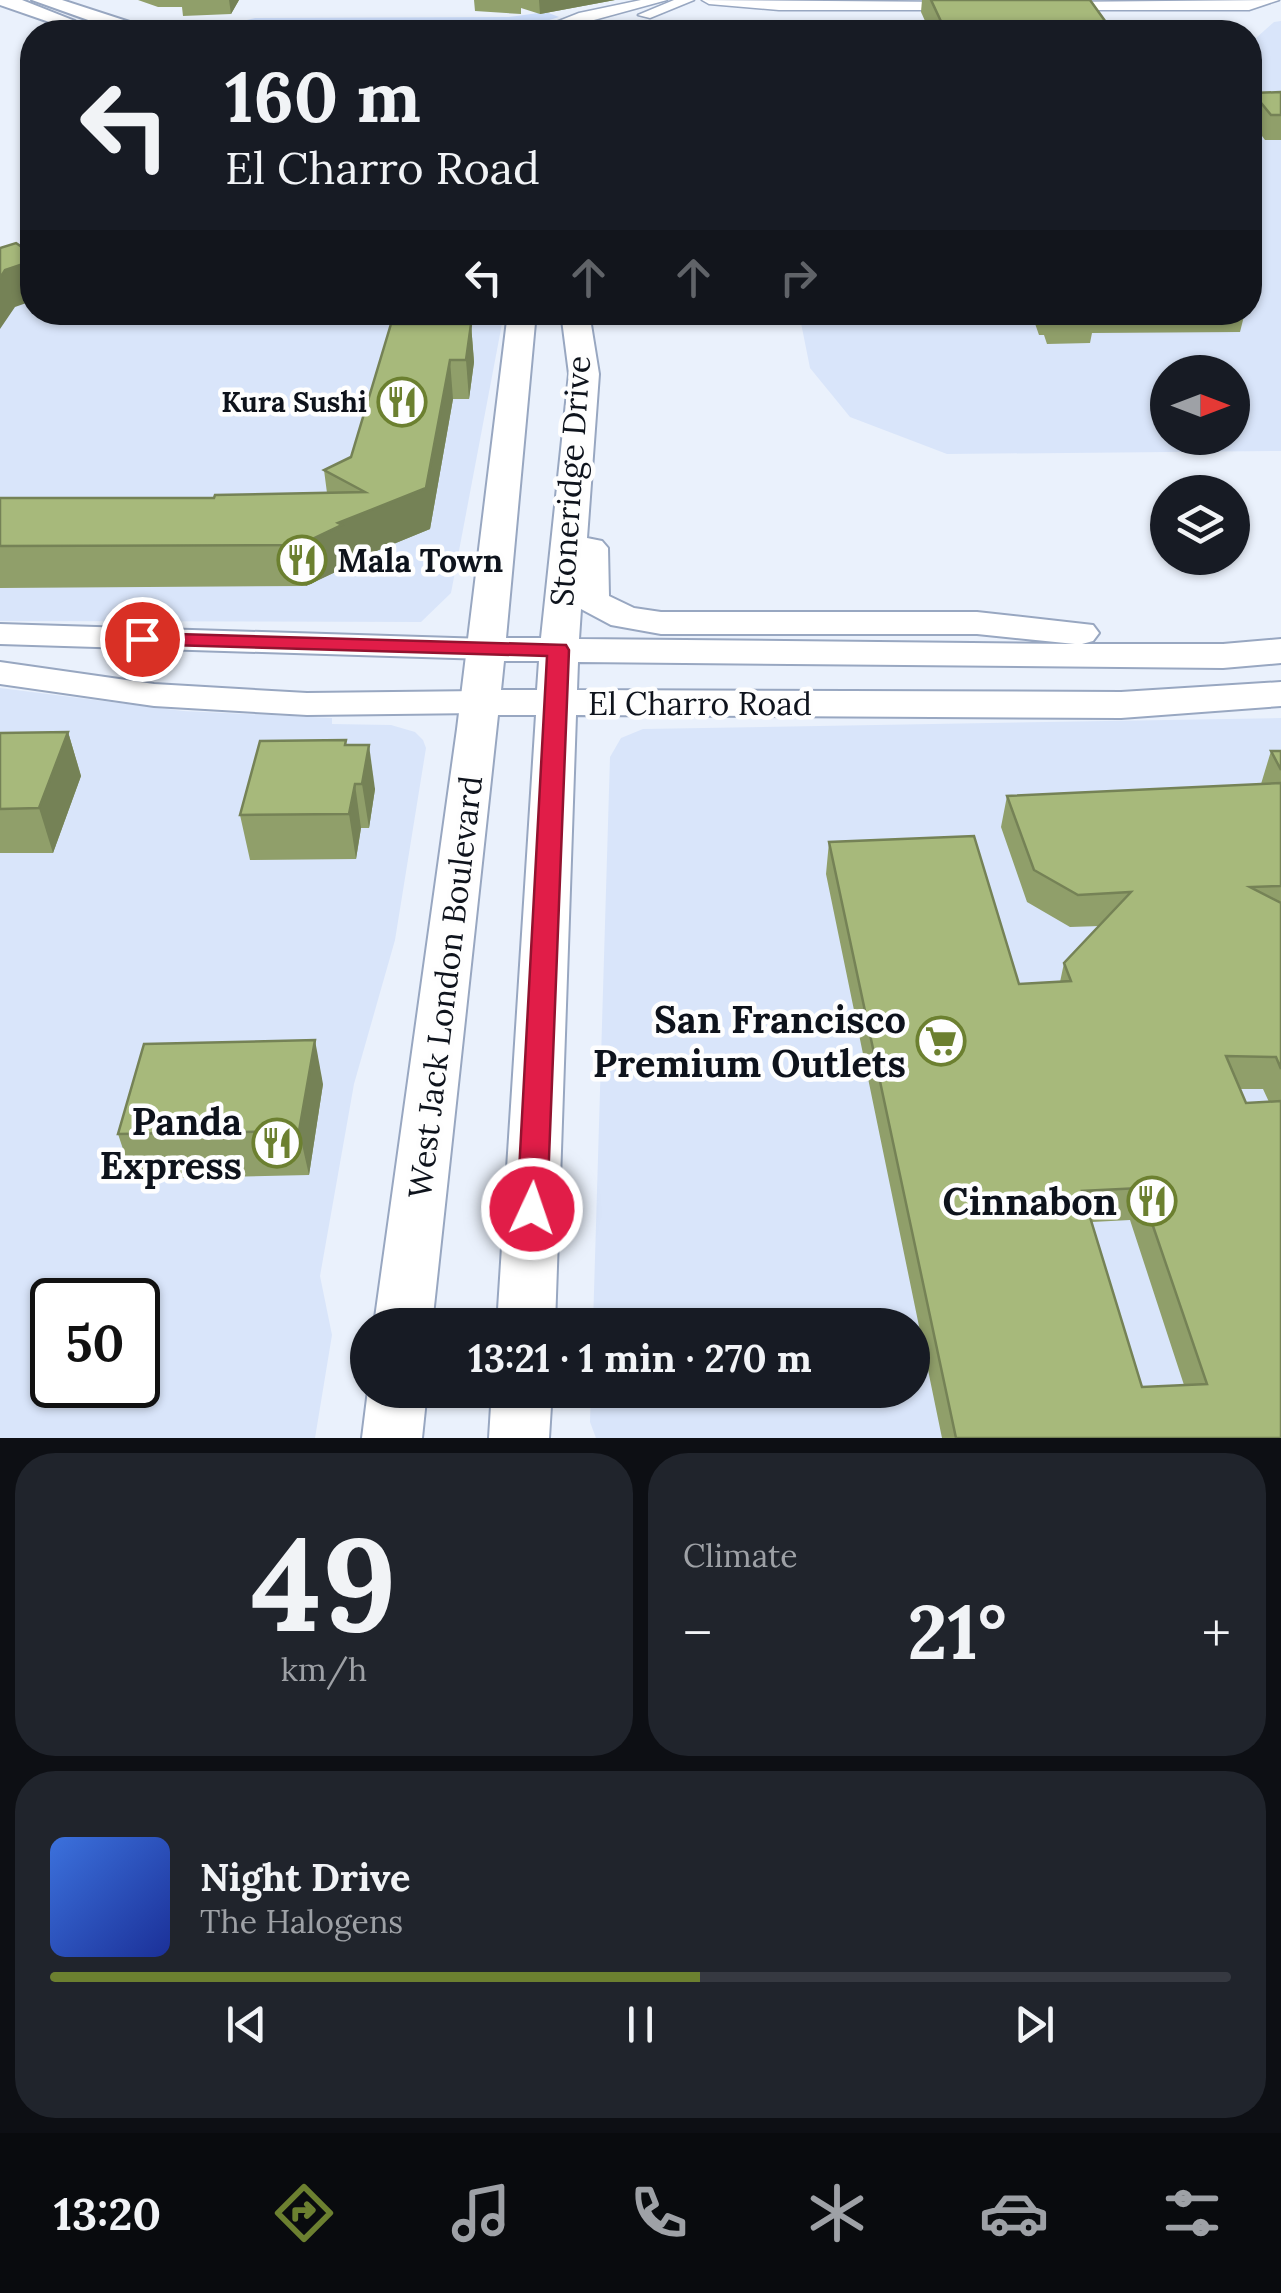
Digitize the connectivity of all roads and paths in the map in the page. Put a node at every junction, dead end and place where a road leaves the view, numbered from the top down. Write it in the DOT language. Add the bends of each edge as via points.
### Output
graph roads {
  1 [pos="3,0"];
  2 [pos="42,0"];
  3 [pos="660,0"];
  4 [pos="687,0"];
  5 [pos="709,0"];
  6 [pos="1272,0"];
  7 [pos="1128,3"];
  8 [pos="978,6"];
  9 [pos="1052,6"];
  10 [pos="64,20"];
  11 [pos="104,20"];
  12 [pos="572,20"];
  13 [pos="624,20"];
  14 [pos="521,325"];
  15 [pos="578,325"];
  16 [pos="576,485"];
  17 [pos="0,634"];
  18 [pos="214,642"];
  19 [pos="486,649"];
  20 [pos="558,650"];
  21 [pos="1281,651"];
  22 [pos="1181,655"];
  23 [pos="0,673"];
  24 [pos="1281,694"];
  25 [pos="182,696"];
  26 [pos="480,702"];
  27 [pos="556,703"];
  28 [pos="406,1308"];
  29 [pos="527,1308"];
  30 [pos="395,1408"];
  31 [pos="521,1408"];
  32 [pos="392,1438"];
  33 [pos="519,1438"];
  1 -- 10 [label="main road"];
  2 -- 11 [label="main road"];
  3 -- 12 [label="street"];
  4 -- 13 [label="street"];
  5 -- 8 [label="street"];
  6 -- 7 [label="street" via="1250,6"];
  7 -- 9 [label="street"];
  14 -- 19 [label="main road, Stoneridge Drive"];
  15 -- 16 [label="main road, Stoneridge Drive" via="584,374"];
  16 -- 20 [label="main road, Stoneridge Drive"];
  16 -- 22 [label="main road" via="590,539 591,599 628,620 977,623 1119,638"];
  17 -- 18 [label="street, El Charro Road"];
  18 -- 19 [label="street, El Charro Road"];
  18 -- 25 [label="street" via="172,662 166,678"];
  19 -- 20 [label="main road, El Charro Road"];
  19 -- 26 [label="main road, West Jack London Boulevard"];
  20 -- 22 [label="main road, El Charro Road"];
  20 -- 27 [label="main road"];
  21 -- 22 [label="main road, El Charro Road"];
  23 -- 25 [label="street, El Charro Road"];
  24 -- 27 [label="main road, El Charro Road" via="1121,704"];
  25 -- 26 [label="street, El Charro Road" via="307,704"];
  26 -- 27 [label="main road, El Charro Road"];
  26 -- 28 [label="main road, West Jack London Boulevard"];
  27 -- 29 [label="main road"];
  30 -- 32 [label="main road"];
  31 -- 33 [label="main road"];
}
